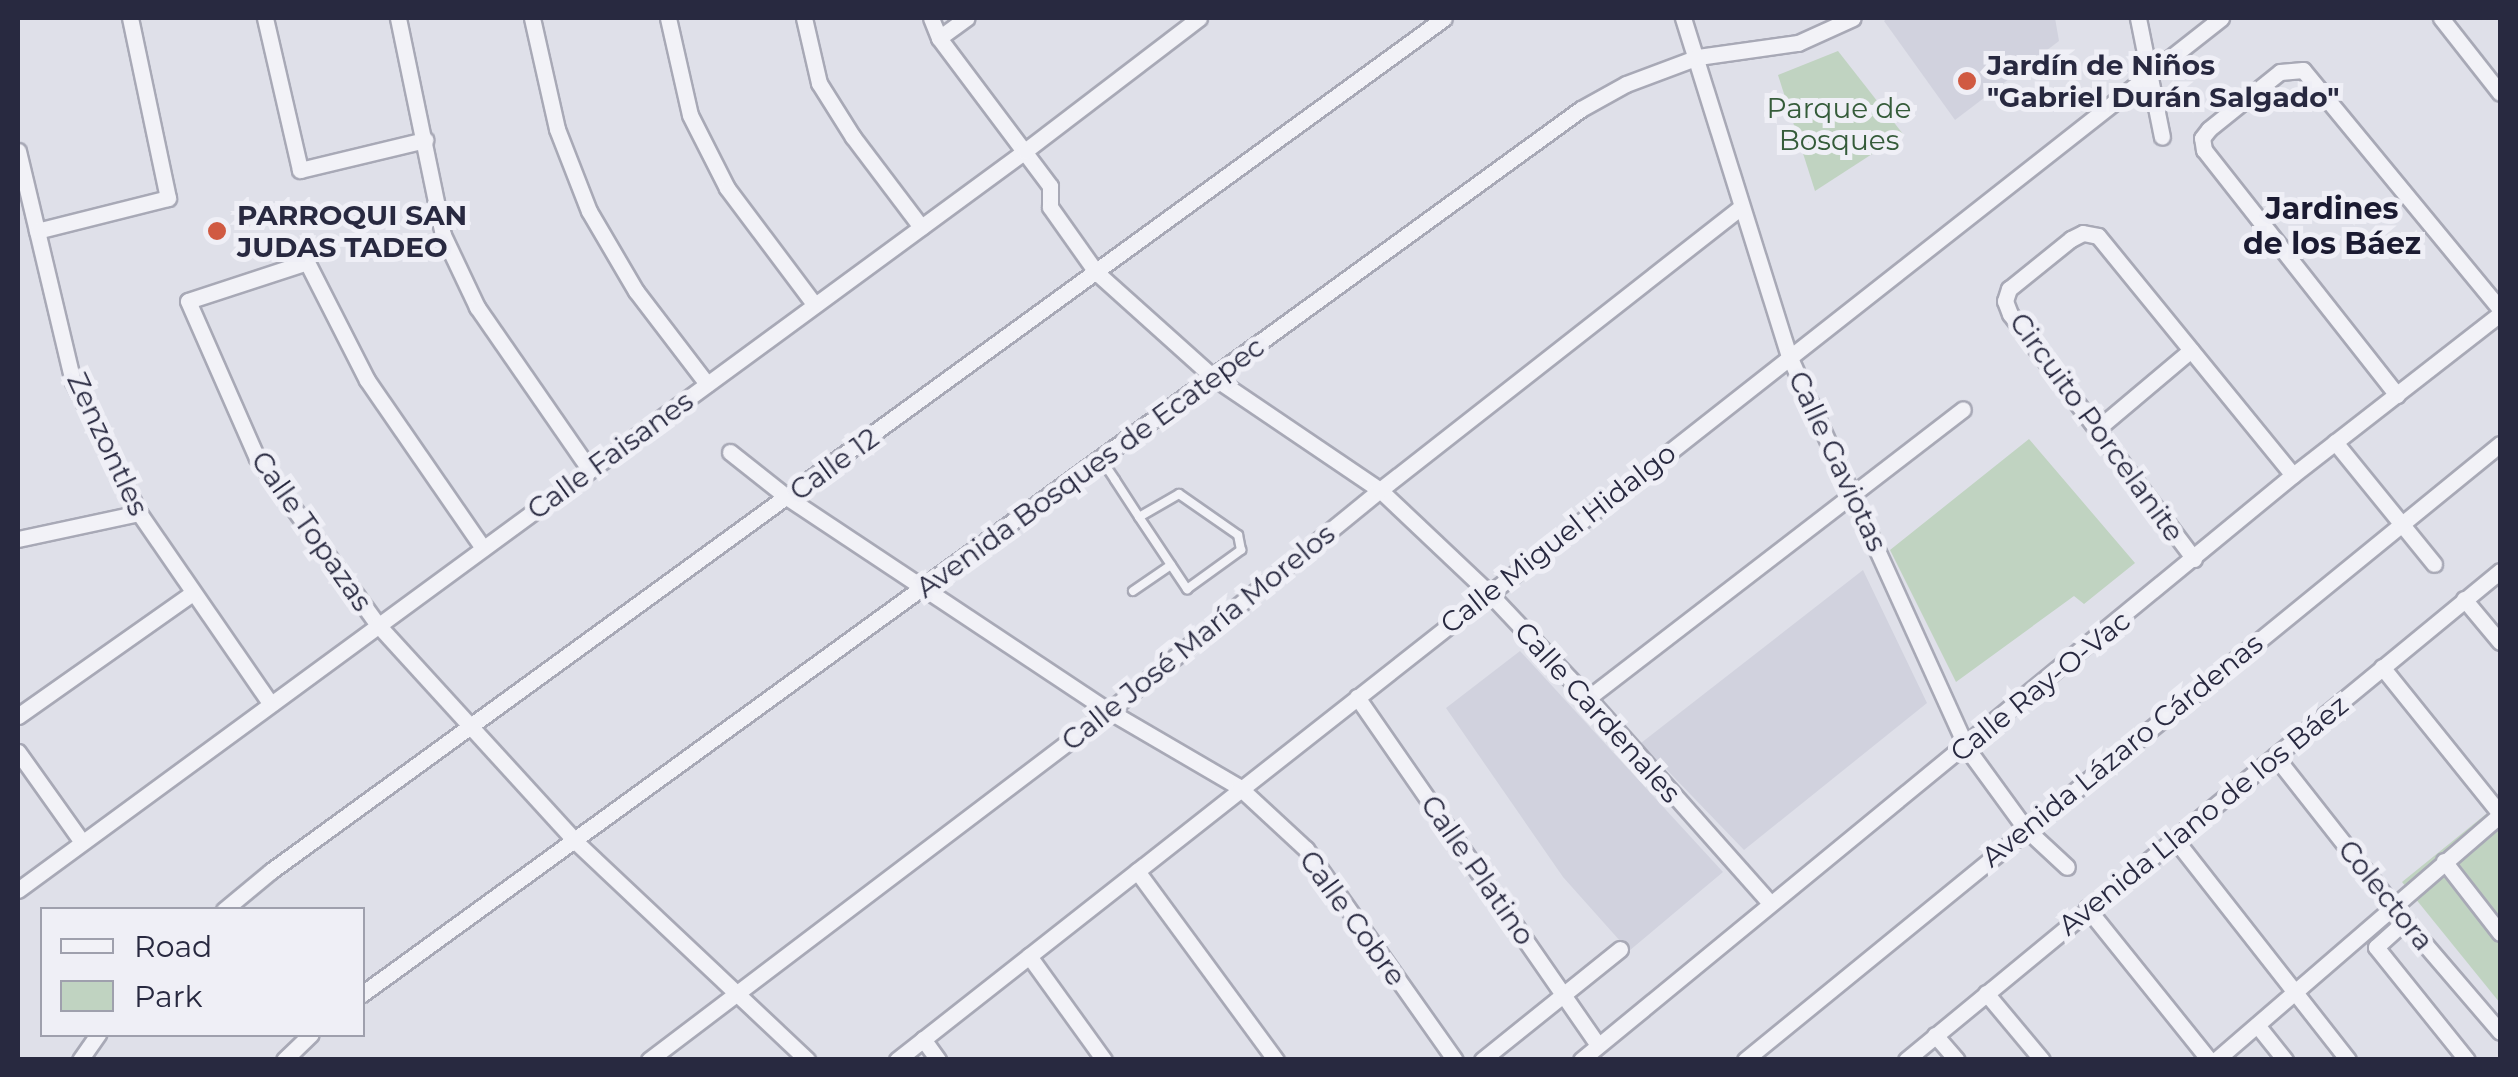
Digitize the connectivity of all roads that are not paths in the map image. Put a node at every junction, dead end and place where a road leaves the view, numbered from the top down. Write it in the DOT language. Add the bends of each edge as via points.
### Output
graph roads {
  1 [pos="130,18"];
  2 [pos="265,18"];
  3 [pos="398,18"];
  4 [pos="532,18"];
  5 [pos="668,18"];
  6 [pos="804,18"];
  7 [pos="931,18"];
  8 [pos="967,18"];
  9 [pos="1199,18"];
  10 [pos="1444,18"];
  11 [pos="1683,18"];
  12 [pos="1852,18"];
  13 [pos="2138,18"];
  14 [pos="2221,18"];
  15 [pos="2440,18"];
  16 [pos="1180,23"];
  17 [pos="940,38"];
  18 [pos="1698,57"];
  19 [pos="2149,74"];
  20 [pos="2500,93"];
  21 [pos="2162,137"];
  22 [pos="425,140"];
  23 [pos="18,151"];
  24 [pos="1025,151"];
  25 [pos="1742,207"];
  26 [pos="922,227"];
  27 [pos="37,231"];
  28 [pos="1096,272"];
  29 [pos="815,305"];
  30 [pos="2500,311"];
  31 [pos="2191,350"];
  32 [pos="1789,356"];
  33 [pos="1213,378"];
  34 [pos="706,384"];
  35 [pos="2397,395"];
  36 [pos="1963,409"];
  37 [pos="2096,430"];
  38 [pos="2335,442"];
  39 [pos="2500,444"];
  40 [pos="730,452"];
  41 [pos="1101,460"];
  42 [pos="590,470"];
  43 [pos="2293,475"];
  44 [pos="1380,490"];
  45 [pos="1854,492"];
  46 [pos="788,498"];
  47 [pos="138,513"];
  48 [pos="1139,517"];
  49 [pos="2400,525"];
  50 [pos="18,540"];
  51 [pos="484,548"];
  52 [pos="2194,559"];
  53 [pos="2434,564"];
  54 [pos="1171,565"];
  55 [pos="2500,571"];
  56 [pos="924,588"];
  57 [pos="1133,591"];
  58 [pos="1489,593"];
  59 [pos="191,594"];
  60 [pos="2464,599"];
  61 [pos="378,626"];
  62 [pos="2500,642"];
  63 [pos="2382,667"];
  64 [pos="1357,697"];
  65 [pos="1588,698"];
  66 [pos="271,704"];
  67 [pos="1109,711"];
  68 [pos="18,716"];
  69 [pos="469,729"];
  70 [pos="1966,747"];
  71 [pos="18,752"];
  72 [pos="2275,756"];
  73 [pos="1239,787"];
  74 [pos="2500,815"];
  75 [pos="2025,828"];
  76 [pos="2174,838"];
  77 [pos="576,841"];
  78 [pos="82,842"];
  79 [pos="2444,862"];
  80 [pos="2066,868"];
  81 [pos="1137,870"];
  82 [pos="18,890"];
  83 [pos="1770,903"];
  84 [pos="228,907"];
  85 [pos="2087,908"];
  86 [pos="2495,913"];
  87 [pos="2400,914"];
  88 [pos="2500,932"];
  89 [pos="1620,949"];
  90 [pos="1029,956"];
  91 [pos="365,992"];
  92 [pos="736,992"];
  93 [pos="2294,992"];
  94 [pos="1565,993"];
  95 [pos="1986,994"];
  96 [pos="2256,1025"];
  97 [pos="2500,1032"];
  98 [pos="1935,1036"];
  99 [pos="96,1037"];
  100 [pos="307,1037"];
  101 [pos="923,1038"];
  102 [pos="1598,1044"];
  103 [pos="80,1060"];
  104 [pos="284,1060"];
  105 [pos="648,1060"];
  106 [pos="807,1060"];
  107 [pos="897,1060"];
  108 [pos="938,1060"];
  109 [pos="1104,1060"];
  110 [pos="1276,1060"];
  111 [pos="1454,1060"];
  112 [pos="1482,1060"];
  113 [pos="1581,1060"];
  114 [pos="1745,1060"];
  115 [pos="1906,1060"];
  116 [pos="1957,1060"];
  117 [pos="2042,1060"];
  118 [pos="2212,1060"];
  119 [pos="2285,1060"];
  120 [pos="2348,1060"];
  121 [pos="2467,1060"];
  1 -- 27 [label="street" via="168,198"];
  2 -- 22 [label="street" via="300,170"];
  3 -- 22 [label="street"];
  4 -- 34 [label="street" via="557,129 589,211 636,290"];
  5 -- 29 [label="street" via="690,115 726,188"];
  6 -- 26 [label="street" via="819,83"];
  7 -- 17 [label="street, Calle Cardenales"];
  8 -- 17 [label="street"];
  9 -- 16 [label="street, Calle Faisanes"];
  10 -- 28 [label="street, Calle 12"];
  11 -- 18 [label="street, Calle Gaviotas"];
  12 -- 18 [label="street, Avenida Bosques de Ecatepec" via="1798,44"];
  13 -- 19 [label="street"];
  14 -- 19 [label="street, Calle Miguel Hidalgo"];
  15 -- 20 [label="street"];
  16 -- 24 [label="street, Calle Faisanes"];
  17 -- 24 [label="street, Calle Cardenales"];
  18 -- 25 [label="street, Calle Gaviotas"];
  18 -- 33 [label="street, Avenida Bosques de Ecatepec" via="1582,109"];
  19 -- 21 [label="street"];
  19 -- 32 [label="street, Calle Miguel Hidalgo"];
  22 -- 42 [label="street" via="444,235 477,307"];
  23 -- 27 [label="street, Zenzontles"];
  24 -- 26 [label="street, Calle Faisanes"];
  24 -- 28 [label="street, Calle Cardenales" via="1050,186 1050,207"];
  25 -- 32 [label="street, Calle Gaviotas"];
  25 -- 44 [label="street, Calle José María Morelos"];
  26 -- 29 [label="street, Calle Faisanes"];
  27 -- 47 [label="street, Zenzontles" via="74,380"];
  28 -- 33 [label="street, Calle Cardenales"];
  28 -- 46 [label="street, Calle 12"];
  29 -- 34 [label="street, Calle Faisanes"];
  30 -- 35 [label="street, Calle Ray-O-Vac"];
  30 -- 35 [label="street" via="2304,70 2280,72 2209,128 2204,150"];
  31 -- 37 [label="street"];
  31 -- 37 [label="street, Circuito Porcelanite" via="2098,236 2071,238 2009,289 2010,314"];
  31 -- 43 [label="street, Circuito Porcelanite"];
  32 -- 45 [label="street, Calle Gaviotas"];
  32 -- 58 [label="street, Calle Miguel Hidalgo"];
  33 -- 41 [label="street, Avenida Bosques de Ecatepec"];
  33 -- 44 [label="street, Calle Cardenales"];
  34 -- 42 [label="street, Calle Faisanes"];
  35 -- 38 [label="street, Calle Ray-O-Vac"];
  36 -- 45 [label="street"];
  37 -- 52 [label="street, Circuito Porcelanite"];
  38 -- 43 [label="street, Calle Ray-O-Vac"];
  38 -- 49 [label="street"];
  39 -- 49 [label="street, Avenida Lázaro Cárdenas"];
  40 -- 46 [label="street, Calle Cobre"];
  41 -- 48 [label="lane"];
  41 -- 56 [label="street, Avenida Bosques de Ecatepec"];
  42 -- 51 [label="street, Calle Faisanes"];
  43 -- 52 [label="street, Calle Ray-O-Vac"];
  44 -- 58 [label="street, Calle Cardenales"];
  44 -- 67 [label="street, Calle José María Morelos"];
  45 -- 65 [label="street"];
  45 -- 70 [label="street, Calle Gaviotas"];
  46 -- 56 [label="street, Calle Cobre"];
  46 -- 69 [label="street, Calle 12"];
  47 -- 50 [label="street"];
  47 -- 59 [label="street, Zenzontles"];
  48 -- 54 [label="lane"];
  48 -- 54 [label="lane" via="1179,494 1241,542 1241,550 1187,589"];
  49 -- 53 [label="street"];
  49 -- 75 [label="street, Avenida Lázaro Cárdenas"];
  51 -- 61 [label="street, Calle Faisanes"];
  51 -- 61 [label="street, Calle Topazas" via="367,380 307,262 188,300 257,458"];
  52 -- 70 [label="street, Calle Ray-O-Vac"];
  54 -- 57 [label="lane"];
  55 -- 60 [label="street, Avenida Llano de los Báez"];
  56 -- 67 [label="street, Calle Cobre"];
  56 -- 77 [label="street, Avenida Bosques de Ecatepec"];
  58 -- 64 [label="street, Calle Miguel Hidalgo"];
  58 -- 65 [label="street, Calle Cardenales"];
  59 -- 66 [label="street, Zenzontles"];
  59 -- 68 [label="street"];
  60 -- 62 [label="street"];
  60 -- 63 [label="street, Avenida Llano de los Báez"];
  61 -- 66 [label="street, Calle Faisanes"];
  61 -- 69 [label="street, Calle Topazas"];
  63 -- 72 [label="street, Avenida Llano de los Báez"];
  63 -- 74 [label="street"];
  64 -- 73 [label="street, Calle Miguel Hidalgo"];
  64 -- 94 [label="street, Calle Platino"];
  65 -- 83 [label="street, Calle Cardenales"];
  66 -- 78 [label="street, Calle Faisanes"];
  67 -- 73 [label="street, Calle Cobre"];
  67 -- 92 [label="street, Calle José María Morelos"];
  69 -- 77 [label="street, Calle Topazas"];
  69 -- 84 [label="street, Calle 12"];
  70 -- 75 [label="street, Calle Gaviotas"];
  70 -- 83 [label="street, Calle Ray-O-Vac"];
  71 -- 78 [label="street"];
  72 -- 76 [label="street, Avenida Llano de los Báez"];
  72 -- 87 [label="street, Colectora"];
  73 -- 81 [label="street, Calle Miguel Hidalgo"];
  73 -- 111 [label="street, Calle Cobre" via="1306,850"];
  74 -- 79 [label="street"];
  75 -- 80 [label="street, Calle Gaviotas"];
  75 -- 114 [label="street, Avenida Lázaro Cárdenas"];
  76 -- 85 [label="street, Avenida Llano de los Báez"];
  76 -- 93 [label="street"];
  77 -- 91 [label="street, Avenida Bosques de Ecatepec"];
  77 -- 92 [label="street, Calle Topazas"];
  78 -- 82 [label="street, Calle Faisanes"];
  79 -- 86 [label="street"];
  79 -- 87 [label="street"];
  81 -- 90 [label="street, Calle Miguel Hidalgo"];
  81 -- 110 [label="street"];
  83 -- 102 [label="street, Calle Ray-O-Vac"];
  85 -- 95 [label="street, Avenida Llano de los Báez"];
  85 -- 118 [label="street"];
  86 -- 88 [label="street"];
  87 -- 93 [label="street"];
  87 -- 97 [label="street, Colectora"];
  87 -- 121 [label="street" via="2376,946"];
  89 -- 94 [label="street"];
  90 -- 101 [label="street, Calle Miguel Hidalgo"];
  90 -- 109 [label="street"];
  92 -- 105 [label="street, Calle José María Morelos"];
  92 -- 106 [label="street, Calle Topazas"];
  93 -- 96 [label="street"];
  93 -- 120 [label="street"];
  94 -- 102 [label="street, Calle Platino"];
  94 -- 112 [label="street"];
  95 -- 98 [label="street, Avenida Llano de los Báez"];
  95 -- 117 [label="street"];
  96 -- 118 [label="street"];
  96 -- 119 [label="street"];
  98 -- 115 [label="street, Avenida Llano de los Báez"];
  98 -- 116 [label="street"];
  99 -- 103 [label="street"];
  100 -- 104 [label="street"];
  101 -- 107 [label="street, Calle Miguel Hidalgo"];
  101 -- 108 [label="street"];
  102 -- 113 [label="street, Calle Ray-O-Vac"];
}
